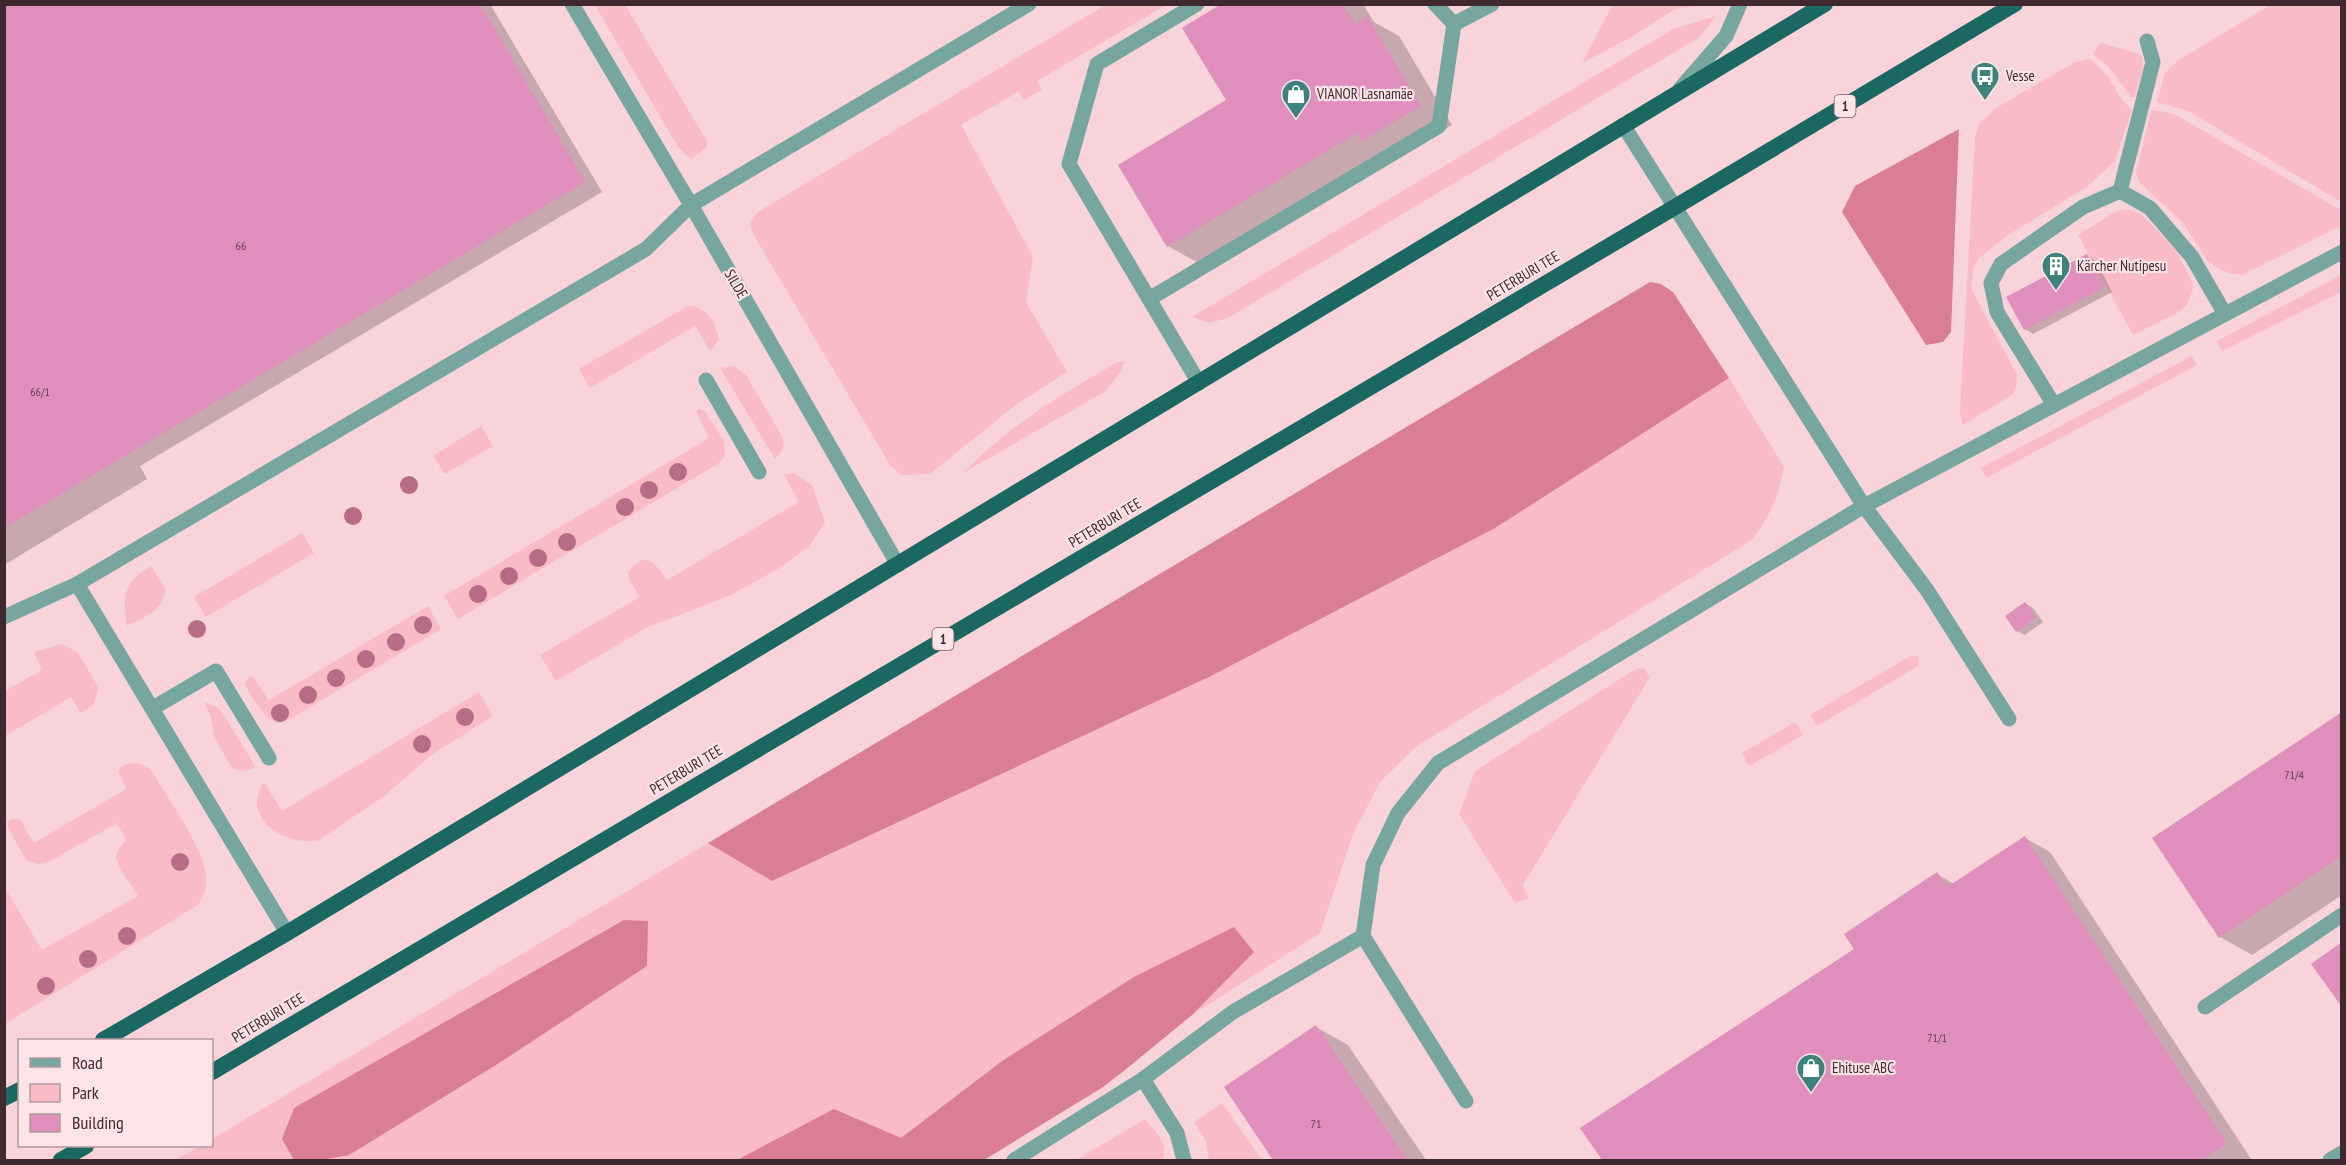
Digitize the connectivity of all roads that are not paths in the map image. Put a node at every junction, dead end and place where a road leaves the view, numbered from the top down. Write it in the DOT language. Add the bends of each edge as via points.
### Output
graph roads {
  1 [pos="572,4"];
  2 [pos="1029,4"];
  3 [pos="1197,4"];
  4 [pos="1435,4"];
  5 [pos="1492,4"];
  6 [pos="1740,4"];
  7 [pos="1825,4"];
  8 [pos="2015,4"];
  9 [pos="1454,24"];
  10 [pos="2147,41"];
  11 [pos="1676,94"];
  12 [pos="1623,125"];
  13 [pos="2120,191"];
  14 [pos="691,205"];
  15 [pos="1675,207"];
  16 [pos="2342,252"];
  17 [pos="1149,299"];
  18 [pos="2225,314"];
  19 [pos="706,380"];
  20 [pos="1199,383"];
  21 [pos="2054,405"];
  22 [pos="759,472"];
  23 [pos="1864,506"];
  24 [pos="898,565"];
  25 [pos="77,584"];
  26 [pos="4,617"];
  27 [pos="153,708"];
  28 [pos="2009,719"];
  29 [pos="269,758"];
  30 [pos="2342,915"];
  31 [pos="287,933"];
  32 [pos="1363,936"];
  33 [pos="2205,1007"];
  34 [pos="106,1039"];
  35 [pos="213,1071"];
  36 [pos="1143,1079"];
  37 [pos="18,1091"];
  38 [pos="4,1098"];
  39 [pos="1466,1101"];
  40 [pos="84,1147"];
  41 [pos="2342,1153"];
  42 [pos="61,1161"];
  43 [pos="1014,1161"];
  44 [pos="1185,1161"];
  45 [pos="2330,1161"];
  1 -- 14 [label="street, SILDE"];
  2 -- 14 [label="street"];
  3 -- 17 [label="street" via="1097,64 1069,164"];
  4 -- 9 [label="street"];
  5 -- 9 [label="street"];
  6 -- 11 [label="street" via="1726,36"];
  7 -- 11 [label="highway"];
  8 -- 15 [label="highway, PETERBURI TEE / 1"];
  9 -- 17 [label="street" via="1439,126"];
  10 -- 13 [label="street" via="2153,62"];
  11 -- 12 [label="highway"];
  12 -- 15 [label="street"];
  12 -- 20 [label="highway"];
  13 -- 18 [label="street" via="2150,208 2192,257"];
  13 -- 21 [label="street" via="2083,207 2001,264 1990,283 1997,312"];
  14 -- 24 [label="street, SILDE"];
  14 -- 25 [label="street" via="646,249"];
  15 -- 23 [label="street"];
  15 -- 35 [label="highway, PETERBURI TEE / 1"];
  16 -- 18 [label="street"];
  17 -- 20 [label="street"];
  18 -- 21 [label="street"];
  19 -- 22 [label="street"];
  20 -- 24 [label="highway"];
  21 -- 23 [label="street"];
  23 -- 28 [label="street" via="1927,590"];
  23 -- 32 [label="street" via="1438,763 1398,813 1373,865"];
  24 -- 31 [label="highway"];
  25 -- 26 [label="street"];
  25 -- 27 [label="street"];
  27 -- 29 [label="street" via="216,671"];
  27 -- 31 [label="street"];
  30 -- 33 [label="street"];
  31 -- 34 [label="highway"];
  32 -- 36 [label="street" via="1233,1012"];
  32 -- 39 [label="street"];
  36 -- 43 [label="street"];
  36 -- 44 [label="street" via="1178,1133"];
  37 -- 38 [label="highway"];
  40 -- 42 [label="highway"];
  41 -- 45 [label="street"];
}
